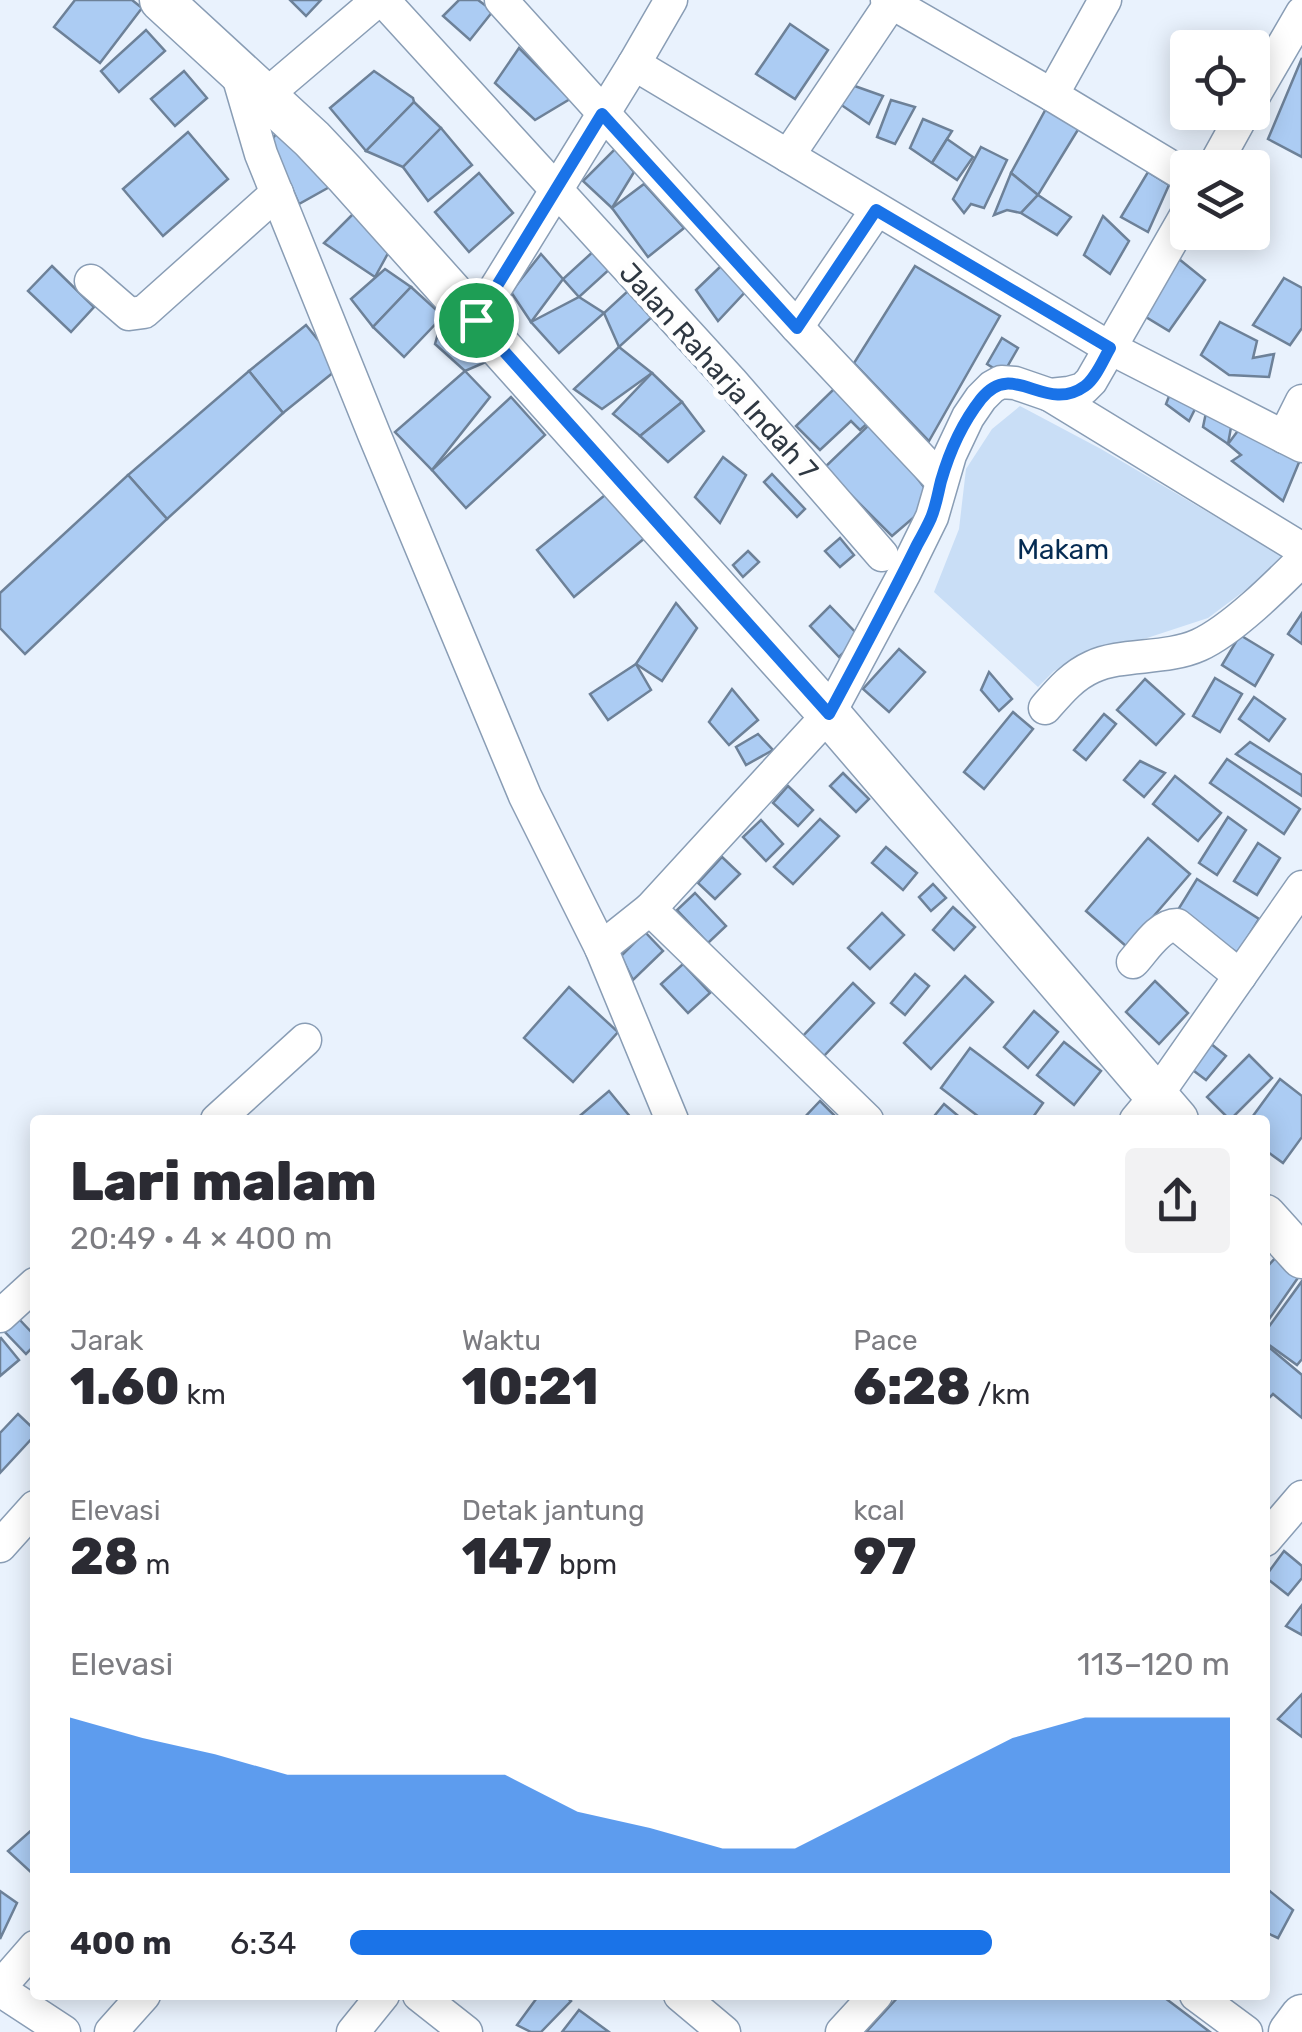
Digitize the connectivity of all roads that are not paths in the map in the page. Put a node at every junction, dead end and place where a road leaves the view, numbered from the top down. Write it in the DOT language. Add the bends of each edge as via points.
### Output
graph roads {
  1 [pos="160,0"];
  2 [pos="380,0"];
  3 [pos="501,0"];
  4 [pos="670,0"];
  5 [pos="1105,0"];
  6 [pos="891,1"];
  7 [pos="1302,13"];
  8 [pos="634,64"];
  9 [pos="1270,67"];
  10 [pos="251,84"];
  11 [pos="1052,94"];
  12 [pos="602,114"];
  13 [pos="788,156"];
  14 [pos="1170,166"];
  15 [pos="555,190"];
  16 [pos="276,193"];
  17 [pos="876,210"];
  18 [pos="1170,243"];
  19 [pos="92,281"];
  20 [pos="476,320"];
  21 [pos="797,328"];
  22 [pos="1110,348"];
  23 [pos="1050,395"];
  24 [pos="1302,401"];
  25 [pos="1293,442"];
  26 [pos="942,480"];
  27 [pos="1302,549"];
  28 [pos="882,554"];
  29 [pos="1302,560"];
  30 [pos="1045,708"];
  31 [pos="829,714"];
  32 [pos="1302,887"];
  33 [pos="650,909"];
  34 [pos="600,948"];
  35 [pos="1133,962"];
  36 [pos="1240,976"];
  37 [pos="305,1040"];
  38 [pos="1156,1112"];
  39 [pos="222,1115"];
  40 [pos="670,1115"];
  41 [pos="863,1115"];
  42 [pos="1270,1222"];
  43 [pos="1302,1257"];
  44 [pos="30,1289"];
  45 [pos="0,1316"];
  46 [pos="1302,1498"];
  47 [pos="30,1513"];
  48 [pos="1270,1534"];
  49 [pos="0,1546"];
  50 [pos="30,1953"];
  51 [pos="0,1988"];
  52 [pos="140,2000"];
  53 [pos="379,2000"];
  54 [pos="425,2000"];
  55 [pos="686,2000"];
  56 [pos="871,2000"];
  57 [pos="1203,2000"];
  58 [pos="1302,2016"];
  59 [pos="64,2032"];
  60 [pos="111,2032"];
  61 [pos="352,2032"];
  62 [pos="466,2032"];
  63 [pos="724,2032"];
  64 [pos="842,2032"];
  65 [pos="1246,2032"];
  66 [pos="1290,2032"];
  1 -- 10 [label="main road"];
  2 -- 10 [label="street"];
  2 -- 15 [label="street, Jalan Raharja Indah 7"];
  3 -- 12 [label="street"];
  4 -- 8 [label="street"];
  5 -- 11 [label="street"];
  6 -- 11 [label="street"];
  6 -- 13 [label="street"];
  7 -- 9 [label="street"];
  8 -- 12 [label="street"];
  8 -- 13 [label="street"];
  10 -- 16 [label="street" via="261,154"];
  10 -- 20 [label="main road" via="312,139"];
  11 -- 14 [label="street"];
  12 -- 15 [label="street"];
  12 -- 21 [label="street"];
  13 -- 17 [label="street"];
  15 -- 20 [label="street"];
  15 -- 28 [label="street, Jalan Raharja Indah 7"];
  16 -- 19 [label="street" via="144,312 128,314"];
  16 -- 34 [label="street" via="518,778"];
  17 -- 21 [label="street"];
  17 -- 22 [label="street"];
  18 -- 22 [label="street"];
  20 -- 31 [label="main road"];
  21 -- 26 [label="street"];
  22 -- 23 [label="street" via="1083,388"];
  22 -- 25 [label="street"];
  23 -- 26 [label="street" via="1015,383 992,387 968,417"];
  23 -- 27 [label="street"];
  24 -- 25 [label="street"];
  26 -- 31 [label="street" via="932,517"];
  29 -- 30 [label="street" via="1199,645 1092,666"];
  31 -- 33 [label="street"];
  31 -- 38 [label="main road"];
  32 -- 36 [label="street"];
  33 -- 34 [label="street"];
  33 -- 41 [label="street"];
  34 -- 40 [label="street"];
  35 -- 36 [label="street" via="1163,929 1177,925"];
  36 -- 38 [label="street"];
  37 -- 39 [label="street"];
  42 -- 43 [label="main road"];
  44 -- 45 [label="street"];
  46 -- 48 [label="street"];
  47 -- 49 [label="street"];
  50 -- 51 [label="street"];
  51 -- 59 [label="street"];
  52 -- 60 [label="street"];
  53 -- 61 [label="street"];
  54 -- 62 [label="street"];
  55 -- 63 [label="street"];
  56 -- 64 [label="street"];
  57 -- 65 [label="street"];
  58 -- 66 [label="main road"];
}
